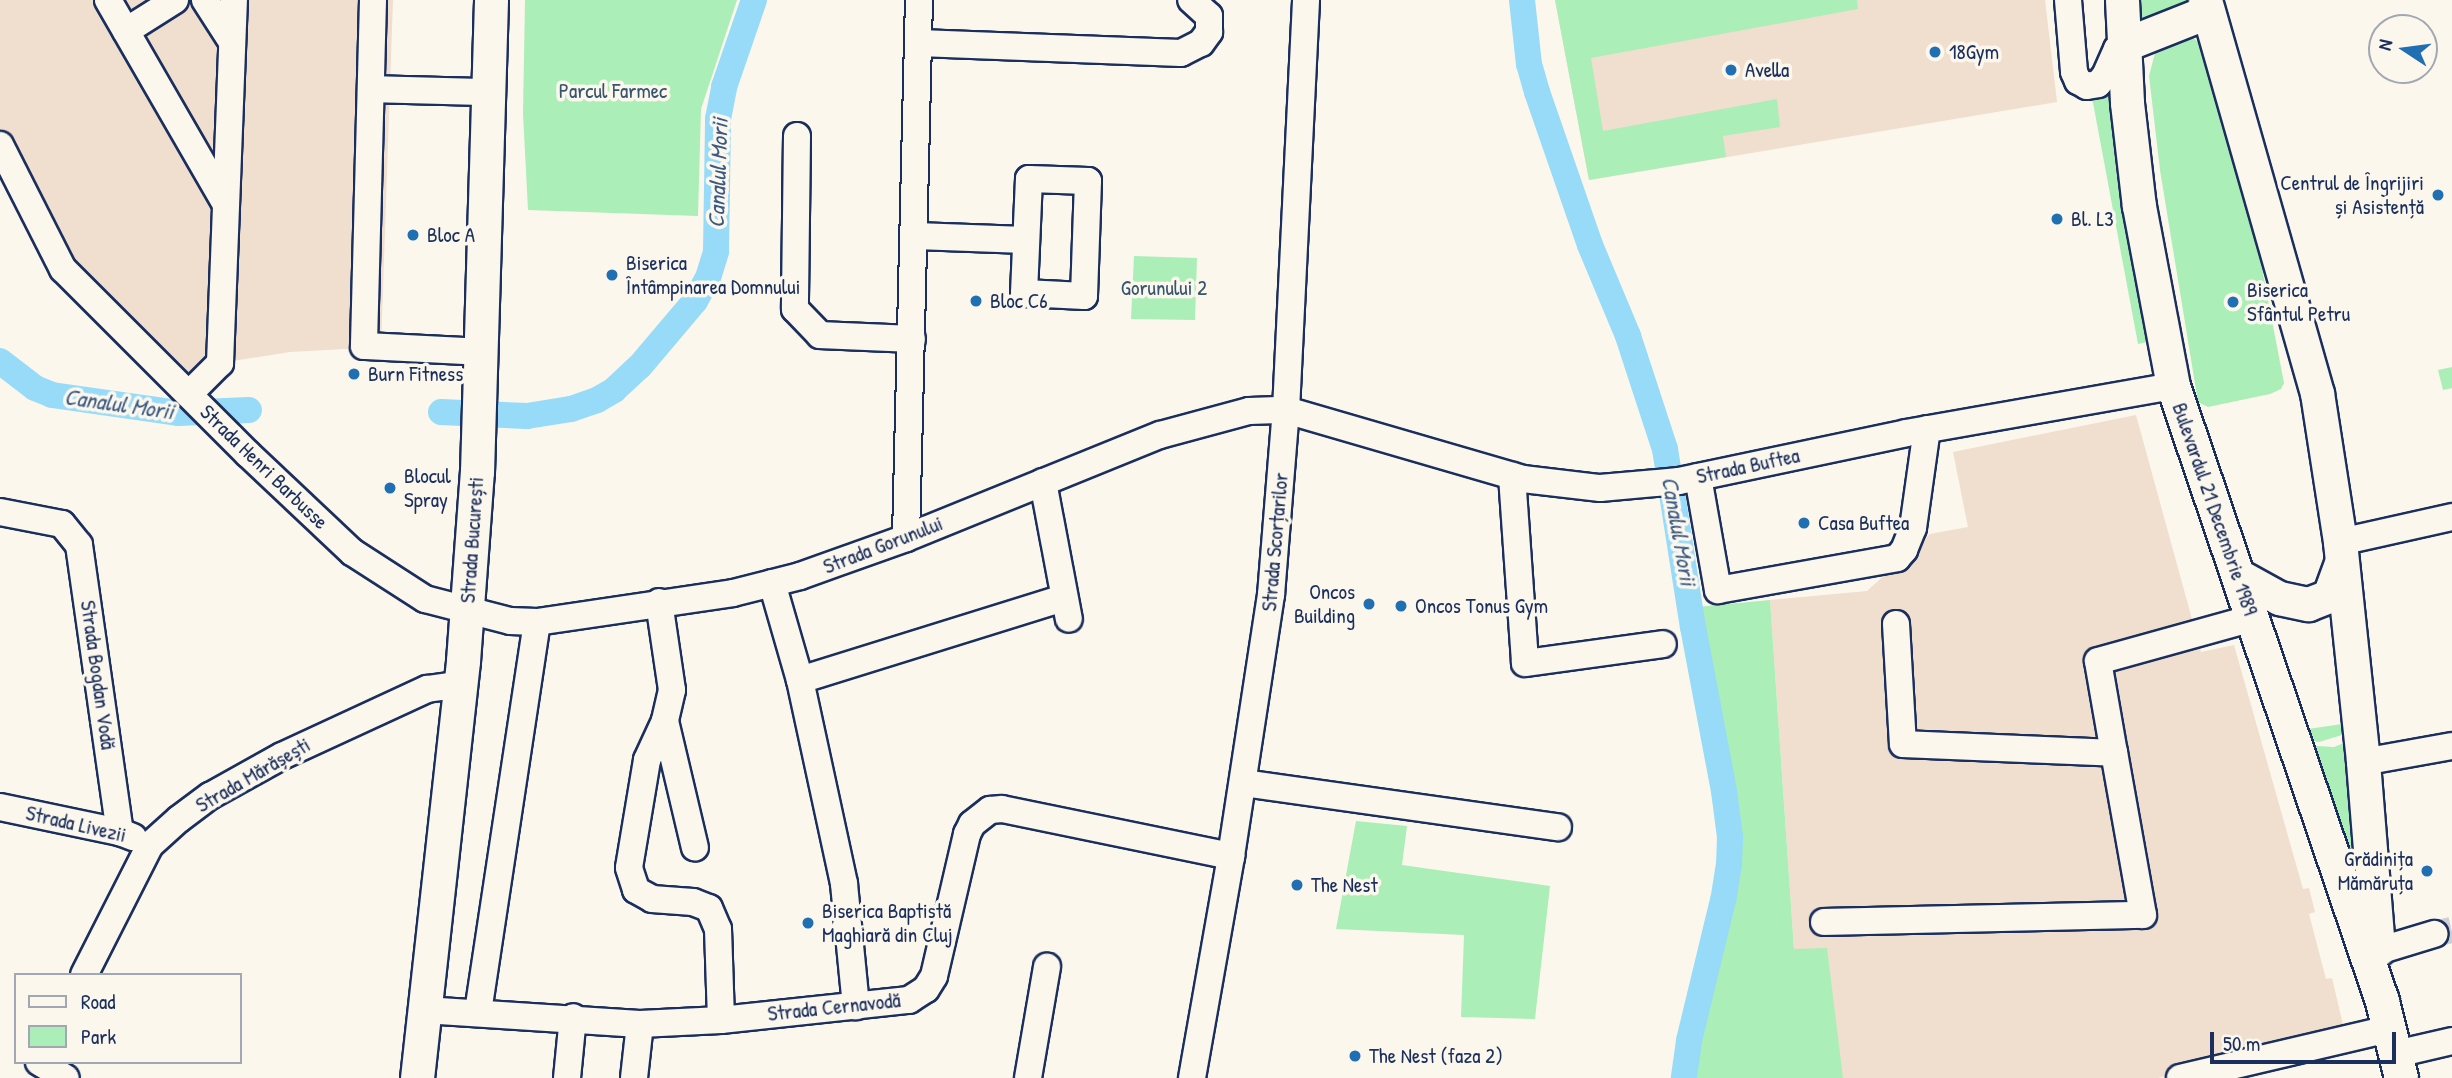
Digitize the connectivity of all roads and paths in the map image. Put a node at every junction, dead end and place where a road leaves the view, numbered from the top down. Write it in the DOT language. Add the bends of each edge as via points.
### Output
graph roads {
  1 [pos="108,0"];
  2 [pos="174,0"];
  3 [pos="205,0"];
  4 [pos="234,0"];
  5 [pos="373,0"];
  6 [pos="491,0"];
  7 [pos="919,0"];
  8 [pos="1191,0"];
  9 [pos="1306,0"];
  10 [pos="2068,0"];
  11 [pos="2122,0"];
  12 [pos="2213,4"];
  13 [pos="126,31"];
  14 [pos="232,42"];
  15 [pos="919,43"];
  16 [pos="2126,44"];
  17 [pos="371,89"];
  18 [pos="488,92"];
  19 [pos="797,136"];
  20 [pos="0,145"];
  21 [pos="226,204"];
  22 [pos="915,236"];
  23 [pos="1026,240"];
  24 [pos="912,340"];
  25 [pos="481,352"];
  26 [pos="2173,386"];
  27 [pos="189,394"];
  28 [pos="1286,410"];
  29 [pos="1927,429"];
  30 [pos="1512,476"];
  31 [pos="1698,477"];
  32 [pos="1043,482"];
  33 [pos="0,512"];
  34 [pos="2452,517"];
  35 [pos="906,538"];
  36 [pos="2341,553"];
  37 [pos="2239,576"];
  38 [pos="772,583"];
  39 [pos="659,602"];
  40 [pos="467,612"];
  41 [pos="2253,618"];
  42 [pos="537,622"];
  43 [pos="1896,624"];
  44 [pos="1663,644"];
  45 [pos="800,680"];
  46 [pos="461,684"];
  47 [pos="665,721"];
  48 [pos="2452,746"];
  49 [pos="2114,753"];
  50 [pos="2363,762"];
  51 [pos="1243,783"];
  52 [pos="0,807"];
  53 [pos="1558,827"];
  54 [pos="120,832"];
  55 [pos="150,845"];
  56 [pos="695,848"];
  57 [pos="1231,856"];
  58 [pos="1824,922"];
  59 [pos="2434,934"];
  60 [pos="2378,951"];
  61 [pos="1047,967"];
  62 [pos="84,973"];
  63 [pos="856,1006"];
  64 [pos="424,1010"];
  65 [pos="478,1012"];
  66 [pos="573,1017"];
  67 [pos="721,1020"];
  68 [pos="640,1024"];
  69 [pos="2392,1040"];
  70 [pos="2452,1041"];
  71 [pos="42,1064"];
  72 [pos="1033,1077"];
  73 [pos="66,1078"];
  74 [pos="417,1078"];
  75 [pos="567,1078"];
  76 [pos="634,1078"];
  77 [pos="1192,1078"];
  78 [pos="2180,1078"];
  1 -- 13 [label="street"];
  2 -- 13 [label="street"];
  3 -- 14 [label="street"];
  4 -- 14 [label="street"];
  5 -- 17 [label="street"];
  6 -- 18 [label="main road, Strada București"];
  7 -- 15 [label="street"];
  8 -- 15 [label="street" via="1209,16 1209,32 1201,43 1181,53"];
  9 -- 28 [label="street, Strada Scorțarilor"];
  10 -- 16 [label="street" via="2076,78 2087,86 2098,84 2117,49"];
  11 -- 16 [label="main road, Bulevardul 21 Decembrie 1989"];
  12 -- 16 [label="main road"];
  12 -- 36 [label="main road" via="2313,376"];
  13 -- 21 [label="street"];
  14 -- 21 [label="street"];
  15 -- 22 [label="street"];
  16 -- 26 [label="main road, Bulevardul 21 Decembrie 1989" via="2127,103 2140,206"];
  17 -- 18 [label="street"];
  17 -- 25 [label="street" via="364,346"];
  18 -- 25 [label="main road, Strada București"];
  19 -- 24 [label="street" via="795,309 820,335"];
  20 -- 27 [label="street, Strada Henri Barbusse" via="63,269"];
  21 -- 27 [label="street" via="220,363"];
  22 -- 23 [label="street"];
  22 -- 24 [label="street"];
  23 -- 23 [label="street" via="1029,179 1088,181 1084,296 1024,293"];
  24 -- 35 [label="street"];
  25 -- 40 [label="main road, Strada București"];
  26 -- 29 [label="street, Strada Buftea"];
  26 -- 37 [label="main road, Bulevardul 21 Decembrie 1989"];
  27 -- 40 [label="street, Strada Henri Barbusse" via="352,552 425,599"];
  28 -- 30 [label="street, Strada Buftea"];
  28 -- 32 [label="street, Strada Gorunului" via="1249,411 1186,428"];
  28 -- 51 [label="street, Strada Scorțarilor" via="1271,595"];
  29 -- 31 [label="street, Strada Buftea"];
  29 -- 31 [label="street" via="1913,528 1897,558 1718,590"];
  30 -- 31 [label="street, Strada Buftea" via="1600,488"];
  30 -- 44 [label="street" via="1525,663"];
  32 -- 35 [label="street, Strada Gorunului"];
  32 -- 45 [label="street" via="1067,608"];
  33 -- 54 [label="street, Strada Bogdan Vodă" via="62,524 79,545"];
  34 -- 36 [label="street"];
  35 -- 38 [label="street, Strada Gorunului"];
  36 -- 37 [label="main road" via="2329,596 2308,604 2279,598"];
  36 -- 50 [label="main road"];
  37 -- 41 [label="main road, Bulevardul 21 Decembrie 1989"];
  38 -- 39 [label="street, Strada Gorunului"];
  38 -- 45 [label="street"];
  39 -- 42 [label="street, Strada Gorunului"];
  39 -- 47 [label="street" via="672,690"];
  40 -- 42 [label="street, Strada Gorunului"];
  40 -- 46 [label="main road, Strada București"];
  41 -- 49 [label="street" via="2098,661"];
  41 -- 69 [label="main road, Bulevardul 21 Decembrie 1989"];
  42 -- 65 [label="street"];
  43 -- 49 [label="street" via="1903,744"];
  45 -- 63 [label="street" via="844,884"];
  46 -- 55 [label="street, Strada Mărășești" via="427,689 396,702 249,773 210,796"];
  46 -- 64 [label="main road, Strada București"];
  47 -- 56 [label="street"];
  47 -- 67 [label="street" via="647,760 629,868 635,890 652,899 709,908 718,929"];
  48 -- 50 [label="street"];
  49 -- 58 [label="street" via="2143,915"];
  50 -- 60 [label="main road"];
  51 -- 53 [label="street"];
  51 -- 57 [label="street, Strada Scorțarilor"];
  52 -- 54 [label="street, Strada Livezii"];
  54 -- 55 [label="street, Strada Livezii"];
  55 -- 62 [label="street, Strada Mărășești"];
  57 -- 63 [label="street, Strada Cernavodă" via="990,810 967,834 940,961 930,983 909,1000"];
  57 -- 77 [label="street, Strada Scorțarilor"];
  59 -- 60 [label="street"];
  60 -- 69 [label="main road"];
  61 -- 72 [label="street"];
  63 -- 67 [label="street, Strada Cernavodă"];
  64 -- 65 [label="street, Strada Cernavodă"];
  64 -- 74 [label="main road, Strada București"];
  65 -- 66 [label="street, Strada Cernavodă"];
  66 -- 68 [label="street, Strada Cernavodă"];
  66 -- 75 [label="street"];
  67 -- 68 [label="street, Strada Cernavodă"];
  68 -- 76 [label="street"];
  69 -- 70 [label="street"];
  69 -- 78 [label="street"];
  71 -- 73 [label="street"];
}
